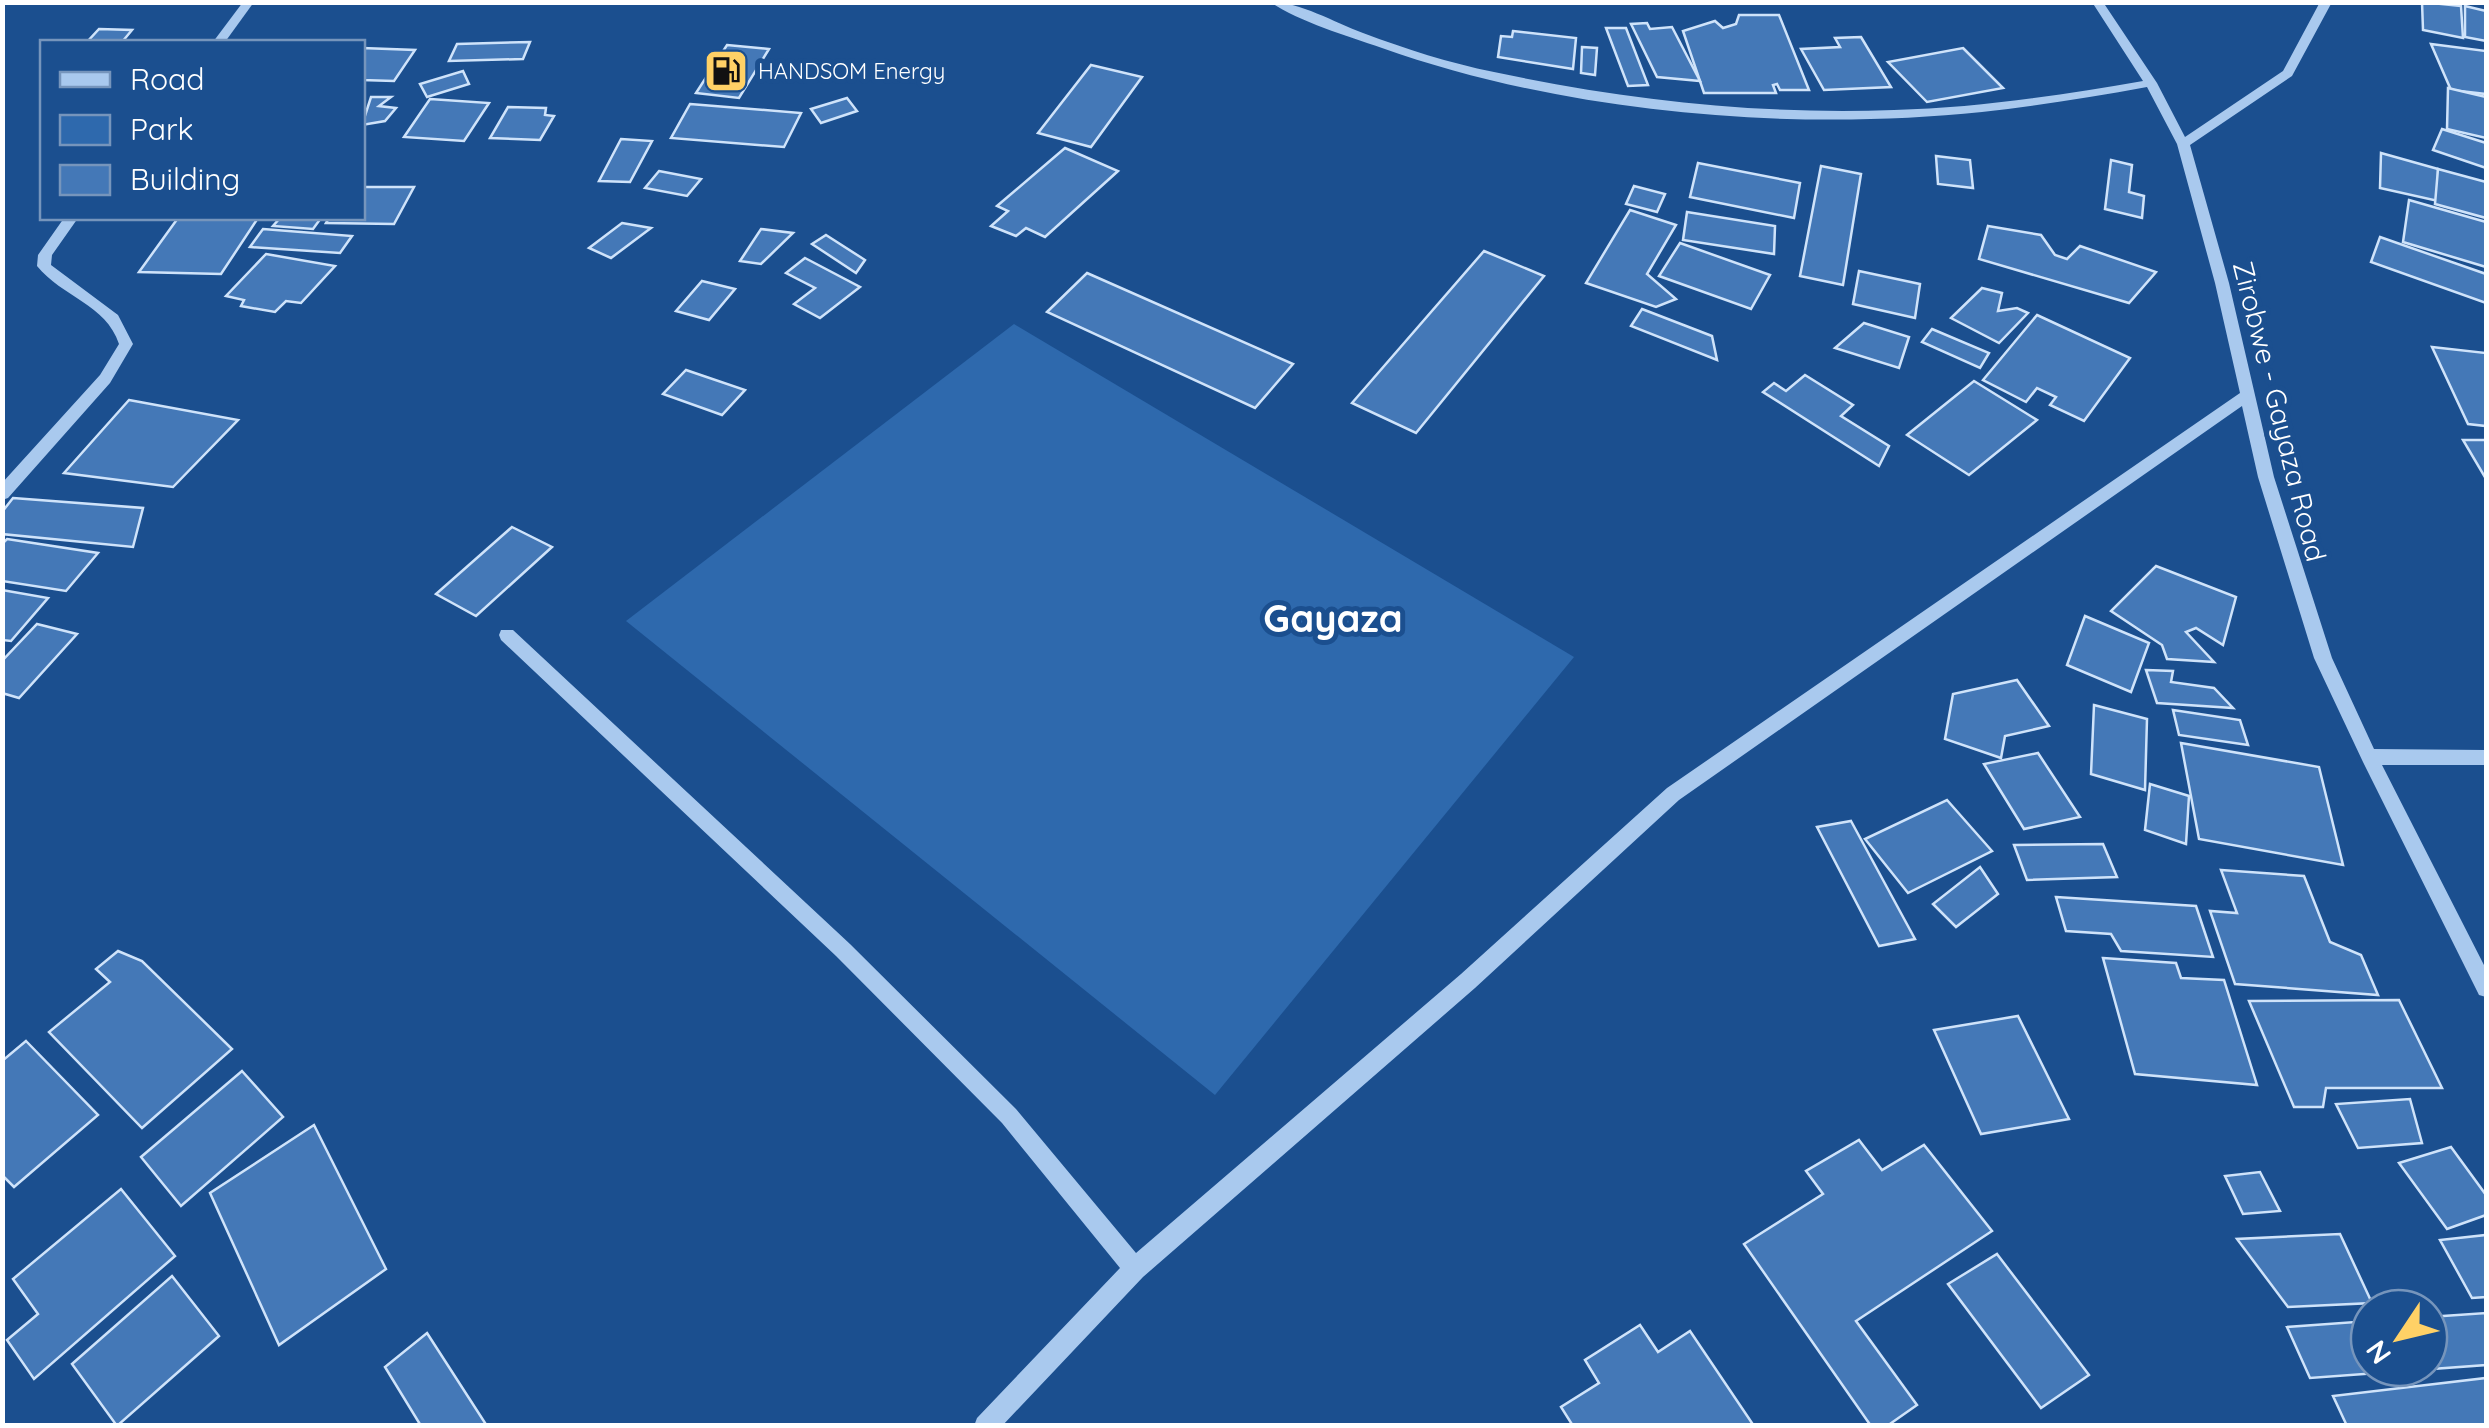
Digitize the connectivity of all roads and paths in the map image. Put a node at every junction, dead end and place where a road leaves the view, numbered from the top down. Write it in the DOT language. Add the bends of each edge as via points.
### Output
graph roads {
  1 [pos="249,2"];
  2 [pos="1275,2"];
  3 [pos="2326,2"];
  4 [pos="2098,5"];
  5 [pos="220,40"];
  6 [pos="2151,83"];
  7 [pos="2183,144"];
  8 [pos="69,220"];
  9 [pos="2245,396"];
  10 [pos="2,494"];
  11 [pos="507,636"];
  12 [pos="2369,757"];
  13 [pos="2486,757"];
  14 [pos="2486,988"];
  15 [pos="1136,1269"];
  16 [pos="985,1426"];
  1 -- 5 [label="street"];
  2 -- 6 [label="street" via="1472,72 1675,108 1908,116 2046,104"];
  3 -- 7 [label="street" via="2288,74"];
  4 -- 6 [label="street, Zirobwe - Gayaza Road"];
  6 -- 7 [label="street, Zirobwe - Gayaza Road"];
  7 -- 9 [label="street, Zirobwe - Gayaza Road"];
  8 -- 10 [label="street" via="44,266 110,310 126,344 105,379"];
  9 -- 12 [label="street, Zirobwe - Gayaza Road" via="2324,658"];
  9 -- 15 [label="street" via="1673,794"];
  11 -- 15 [label="street" via="1010,1116"];
  12 -- 13 [label="street"];
  12 -- 14 [label="street, Zirobwe - Gayaza Road"];
  15 -- 16 [label="street"];
}
